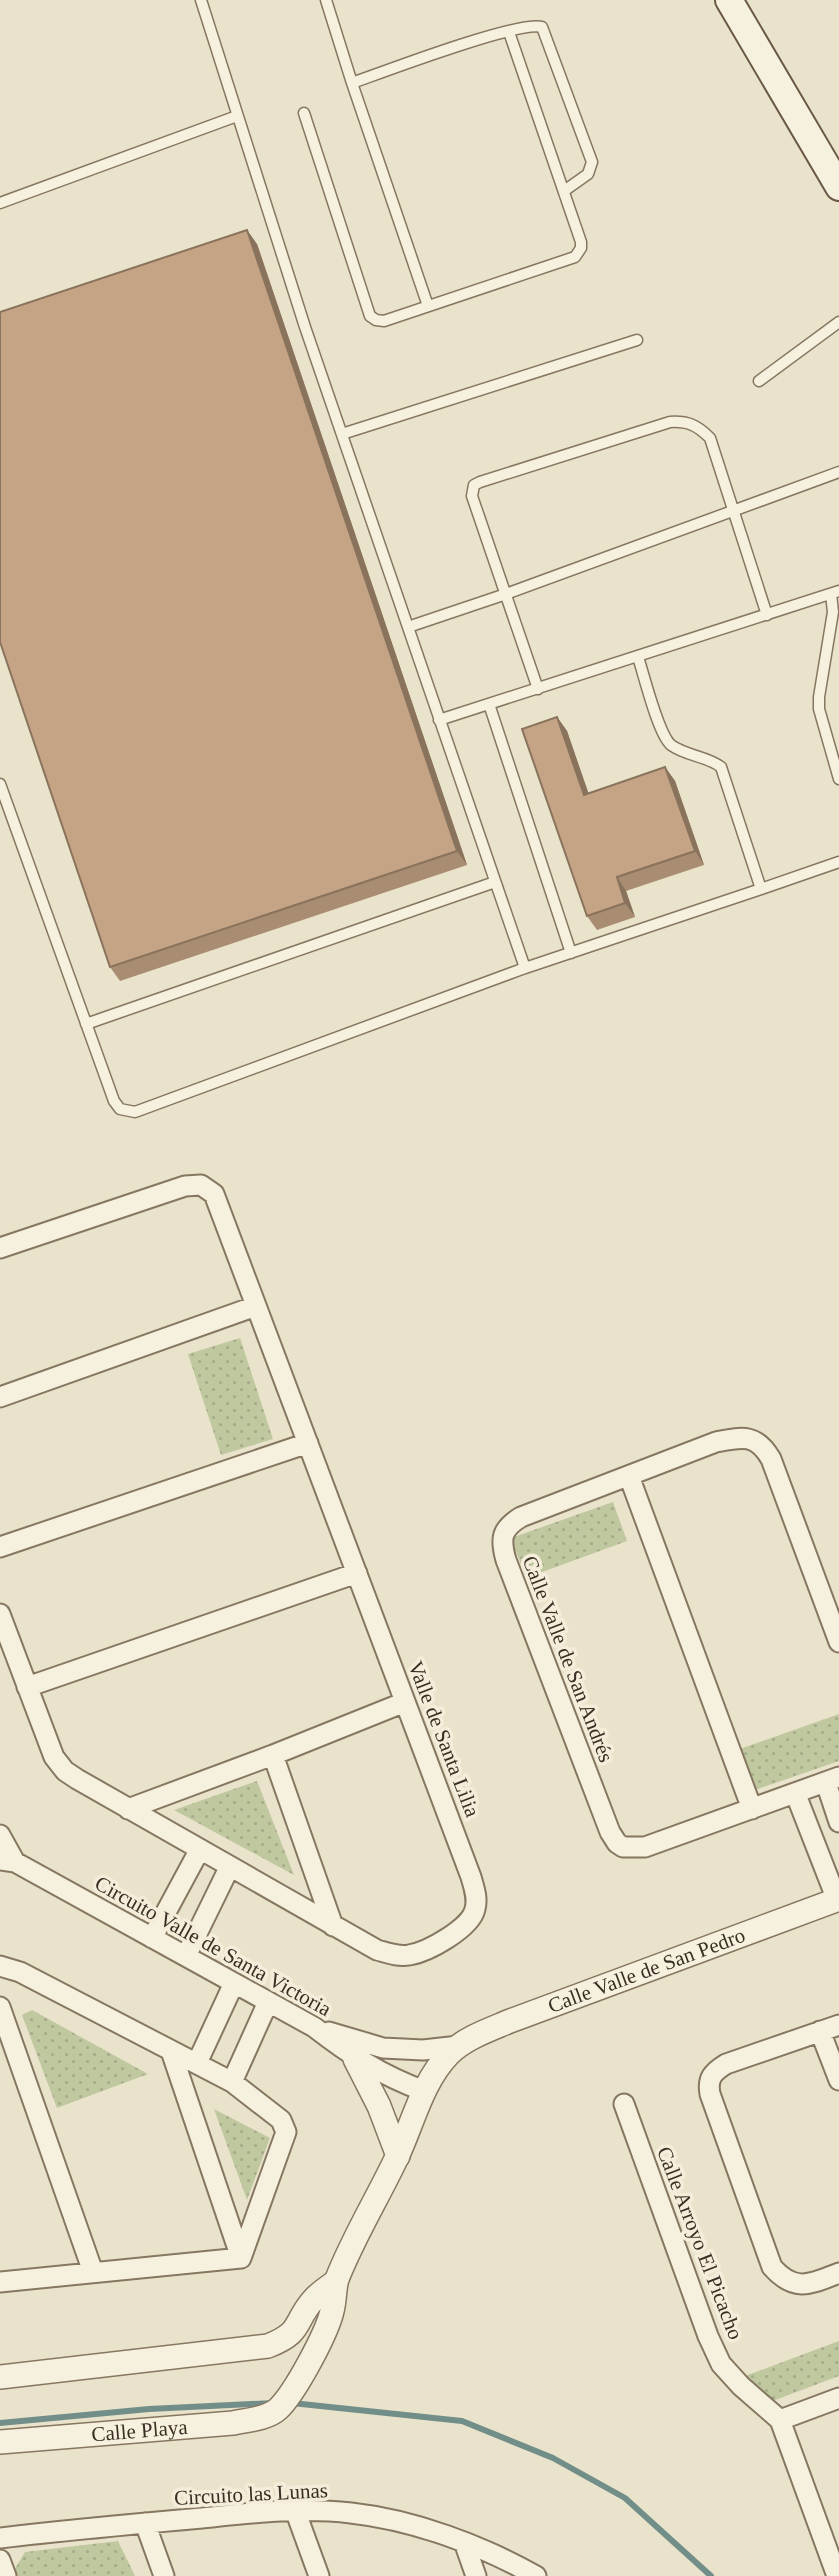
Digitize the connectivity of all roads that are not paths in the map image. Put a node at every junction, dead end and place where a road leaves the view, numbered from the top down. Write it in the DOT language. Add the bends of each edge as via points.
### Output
graph roads {
  1 [pos="201,0"];
  2 [pos="326,0"];
  3 [pos="729,0"];
  4 [pos="509,32"];
  5 [pos="352,83"];
  6 [pos="304,113"];
  7 [pos="237,117"];
  8 [pos="839,187"];
  9 [pos="564,191"];
  10 [pos="0,202"];
  11 [pos="428,306"];
  12 [pos="839,321"];
  13 [pos="637,340"];
  14 [pos="759,381"];
  15 [pos="342,434"];
  16 [pos="839,472"];
  17 [pos="732,512"];
  18 [pos="835,592"];
  19 [pos="506,594"];
  20 [pos="767,615"];
  21 [pos="408,627"];
  22 [pos="638,657"];
  23 [pos="538,689"];
  24 [pos="488,704"];
  25 [pos="439,720"];
  26 [pos="839,779"];
  27 [pos="0,784"];
  28 [pos="839,862"];
  29 [pos="495,882"];
  30 [pos="761,889"];
  31 [pos="571,953"];
  32 [pos="525,968"];
  33 [pos="86,1024"];
  34 [pos="0,1248"];
  35 [pos="256,1306"];
  36 [pos="0,1397"];
  37 [pos="307,1443"];
  38 [pos="629,1476"];
  39 [pos="0,1547"];
  40 [pos="357,1573"];
  41 [pos="0,1614"];
  42 [pos="839,1642"];
  43 [pos="27,1686"];
  44 [pos="405,1702"];
  45 [pos="273,1755"];
  46 [pos="832,1780"];
  47 [pos="796,1795"];
  48 [pos="128,1809"];
  49 [pos="752,1809"];
  50 [pos="839,1822"];
  51 [pos="0,1835"];
  52 [pos="200,1849"];
  53 [pos="8,1861"];
  54 [pos="230,1866"];
  55 [pos="838,1899"];
  56 [pos="333,1926"];
  57 [pos="152,1938"];
  58 [pos="186,1956"];
  59 [pos="0,1966"];
  60 [pos="234,1983"];
  61 [pos="268,2002"];
  62 [pos="0,2007"];
  63 [pos="314,2027"];
  64 [pos="830,2028"];
  65 [pos="459,2046"];
  66 [pos="172,2051"];
  67 [pos="355,2059"];
  68 [pos="197,2063"];
  69 [pos="839,2080"];
  70 [pos="232,2082"];
  71 [pos="424,2091"];
  72 [pos="624,2104"];
  73 [pos="398,2156"];
  74 [pos="242,2258"];
  75 [pos="93,2272"];
  76 [pos="839,2273"];
  77 [pos="336,2281"];
  78 [pos="0,2282"];
  79 [pos="0,2377"];
  80 [pos="839,2398"];
  81 [pos="780,2420"];
  82 [pos="0,2442"];
  83 [pos="295,2510"];
  84 [pos="145,2523"];
  85 [pos="0,2538"];
  86 [pos="464,2542"];
  87 [pos="0,2560"];
  88 [pos="6,2576"];
  89 [pos="164,2576"];
  90 [pos="319,2576"];
  91 [pos="476,2576"];
  92 [pos="536,2576"];
  93 [pos="837,2576"];
  1 -- 7 [label="lane"];
  2 -- 5 [label="lane"];
  3 -- 8 [label="main road"];
  4 -- 5 [label="lane"];
  4 -- 9 [label="lane"];
  4 -- 9 [label="lane" via="534,25 545,31 592,162 591,171"];
  5 -- 11 [label="lane"];
  6 -- 11 [label="lane" via="370,316 384,321"];
  7 -- 10 [label="lane"];
  7 -- 15 [label="lane"];
  9 -- 11 [label="lane" via="581,242 575,257"];
  12 -- 14 [label="lane"];
  13 -- 15 [label="lane"];
  15 -- 21 [label="lane"];
  16 -- 17 [label="lane"];
  17 -- 19 [label="lane"];
  17 -- 19 [label="lane" via="710,438 699,426 684,421 480,482 474,485 472,496"];
  17 -- 20 [label="lane"];
  18 -- 20 [label="lane"];
  18 -- 26 [label="lane" via="818,697"];
  19 -- 21 [label="lane"];
  19 -- 23 [label="lane"];
  20 -- 22 [label="lane"];
  21 -- 25 [label="lane"];
  22 -- 23 [label="lane"];
  22 -- 30 [label="lane" via="664,736 680,750 721,767"];
  23 -- 24 [label="lane"];
  24 -- 25 [label="lane"];
  24 -- 31 [label="lane"];
  25 -- 29 [label="lane"];
  27 -- 33 [label="lane"];
  28 -- 30 [label="lane"];
  29 -- 32 [label="lane"];
  29 -- 33 [label="lane"];
  30 -- 31 [label="lane"];
  31 -- 32 [label="lane"];
  32 -- 33 [label="lane" via="135,1112 120,1109 114,1101"];
  34 -- 35 [label="street, Valle de Santa Lilia" via="185,1186 201,1185 214,1194"];
  35 -- 36 [label="street"];
  35 -- 37 [label="street, Valle de Santa Lilia"];
  37 -- 39 [label="street"];
  37 -- 40 [label="street, Valle de Santa Lilia"];
  38 -- 42 [label="street, Calle Valle de San Andrés" via="716,1442 757,1441 771,1459"];
  38 -- 49 [label="street"];
  38 -- 49 [label="street, Calle Valle de San Andrés" via="510,1523 502,1539 506,1560 617,1843 645,1847"];
  40 -- 43 [label="street"];
  40 -- 44 [label="street, Valle de Santa Lilia"];
  41 -- 43 [label="street, Valle de Santa Lilia"];
  43 -- 48 [label="street, Valle de Santa Lilia" via="51,1749 65,1772"];
  44 -- 45 [label="street"];
  44 -- 56 [label="street, Valle de Santa Lilia" via="471,1877 477,1896 475,1910 461,1929 411,1955 377,1950"];
  45 -- 48 [label="street"];
  45 -- 56 [label="street"];
  46 -- 47 [label="street, Calle Valle de San Andrés"];
  46 -- 50 [label="street"];
  47 -- 49 [label="street, Calle Valle de San Andrés"];
  47 -- 55 [label="street"];
  48 -- 52 [label="street, Valle de Santa Lilia"];
  51 -- 53 [label="street, Circuito Valle de Santa Victoria"];
  52 -- 54 [label="street, Valle de Santa Lilia"];
  52 -- 57 [label="street"];
  53 -- 57 [label="street, Circuito Valle de Santa Victoria"];
  54 -- 56 [label="street, Valle de Santa Lilia"];
  54 -- 58 [label="street"];
  55 -- 65 [label="street, Calle Valle de San Pedro" via="509,2021"];
  57 -- 58 [label="street, Circuito Valle de Santa Victoria"];
  58 -- 60 [label="street, Circuito Valle de Santa Victoria"];
  59 -- 66 [label="street"];
  60 -- 61 [label="street, Circuito Valle de Santa Victoria"];
  60 -- 68 [label="street"];
  61 -- 63 [label="street, Circuito Valle de Santa Victoria"];
  61 -- 70 [label="street"];
  62 -- 75 [label="street"];
  63 -- 65 [label="street, Calle Valle de San Pedro" via="383,2048"];
  63 -- 67 [label="street, Circuito Valle de Santa Victoria"];
  64 -- 69 [label="street"];
  64 -- 76 [label="street" via="726,2064 711,2075 709,2087 772,2267 797,2285"];
  65 -- 71 [label="street, Calle Valle de San Pedro" via="436,2068"];
  66 -- 68 [label="street"];
  66 -- 74 [label="street"];
  67 -- 71 [label="street, Circuito Valle de Santa Victoria"];
  67 -- 73 [label="street"];
  68 -- 70 [label="street"];
  70 -- 74 [label="street" via="281,2120 286,2132"];
  71 -- 73 [label="street, Calle Valle de San Pedro"];
  72 -- 81 [label="street, Calle Arroyo El Picacho" via="721,2364"];
  73 -- 77 [label="street, Calle Valle de San Pedro"];
  74 -- 75 [label="street"];
  75 -- 78 [label="street"];
  77 -- 79 [label="street" via="314,2299 287,2339 268,2346"];
  77 -- 82 [label="street, Calle Playa" via="332,2312 303,2374 278,2410 233,2423"];
  80 -- 81 [label="street"];
  81 -- 93 [label="street, Calle Arroyo El Picacho"];
  83 -- 84 [label="street, Circuito las Lunas"];
  83 -- 86 [label="street, Circuito las Lunas" via="363,2515"];
  83 -- 90 [label="street"];
  84 -- 85 [label="street, Circuito las Lunas"];
  84 -- 89 [label="street"];
  86 -- 91 [label="street"];
  86 -- 92 [label="street, Circuito las Lunas"];
  87 -- 88 [label="street"];
}
